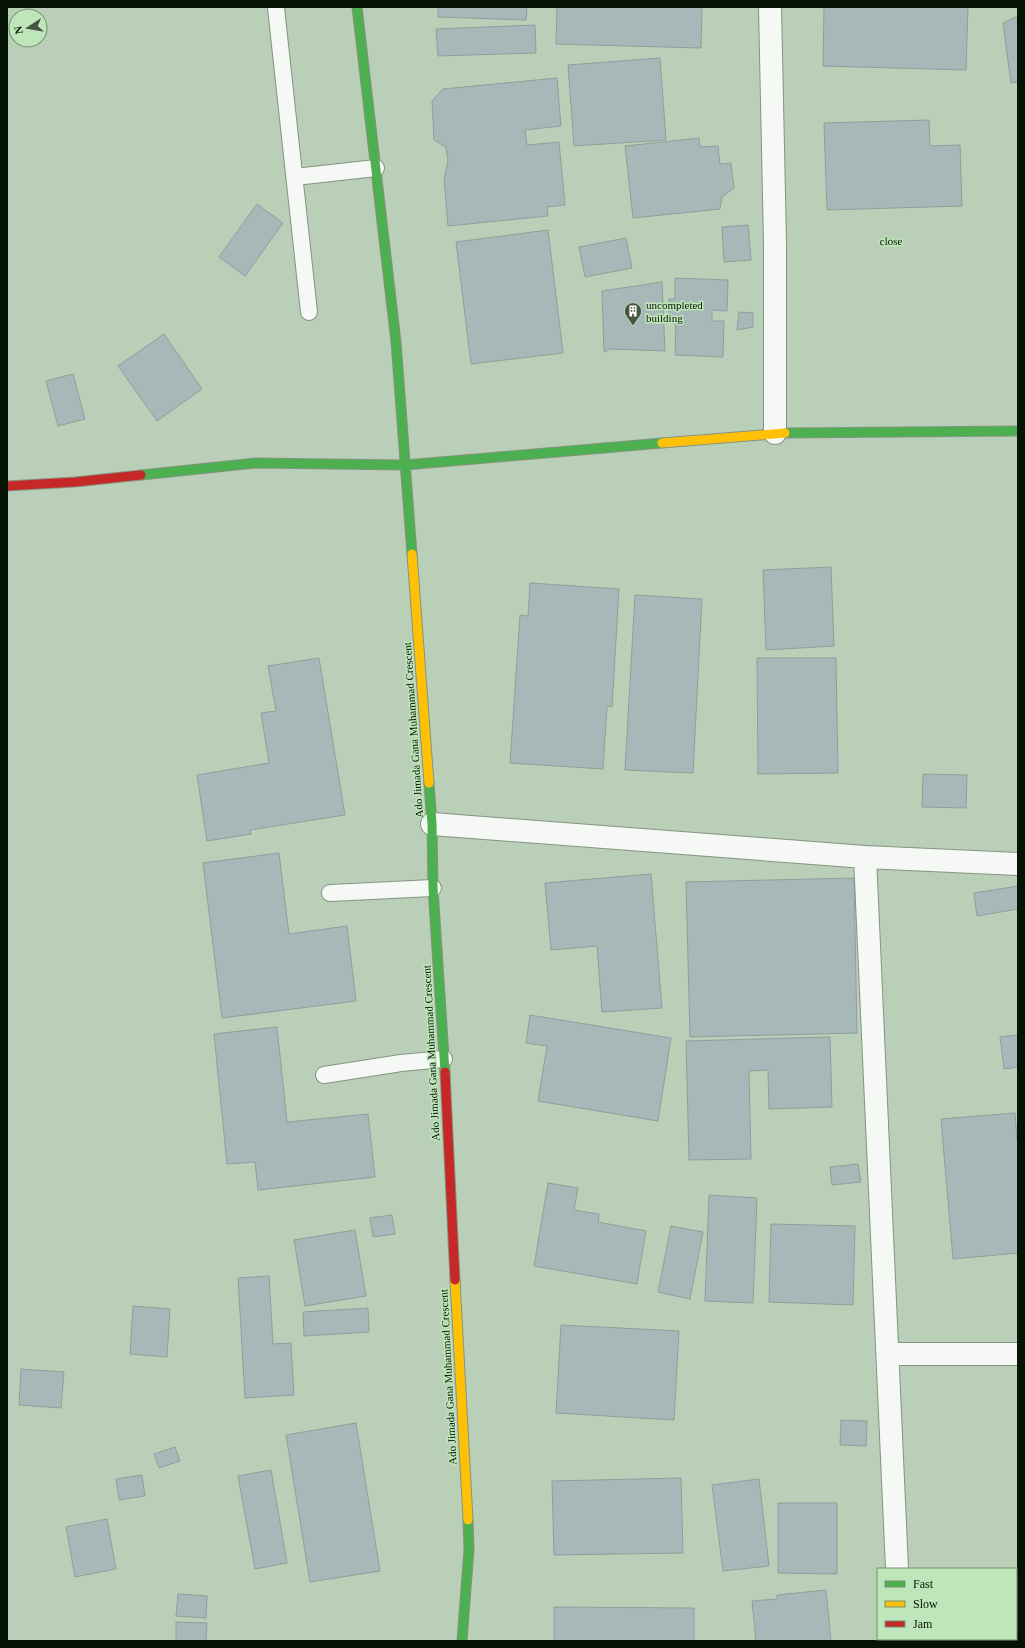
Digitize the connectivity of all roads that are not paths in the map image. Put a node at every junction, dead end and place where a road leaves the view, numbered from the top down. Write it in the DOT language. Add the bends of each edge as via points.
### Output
graph roads {
  1 [pos="357,7"];
  2 [pos="770,7"];
  3 [pos="276,8"];
  4 [pos="376,168"];
  5 [pos="295,177"];
  6 [pos="309,312"];
  7 [pos="1018,431"];
  8 [pos="775,433"];
  9 [pos="405,465"];
  10 [pos="7,486"];
  11 [pos="432,824"];
  12 [pos="865,857"];
  13 [pos="1018,864"];
  14 [pos="433,888"];
  15 [pos="330,893"];
  16 [pos="444,1059"];
  17 [pos="324,1075"];
  18 [pos="888,1354"];
  19 [pos="1018,1354"];
  20 [pos="896,1568"];
  21 [pos="462,1641"];
  1 -- 4 [label="street, Ado Jimada Gana Muhammad Crescent"];
  2 -- 8 [label="street" via="775,243"];
  3 -- 5 [label="lane"];
  4 -- 5 [label="lane"];
  4 -- 9 [label="street, Ado Jimada Gana Muhammad Crescent" via="396,342"];
  5 -- 6 [label="lane"];
  7 -- 8 [label="street"];
  8 -- 9 [label="street"];
  9 -- 10 [label="street" via="256,462 75,482"];
  9 -- 11 [label="street, Ado Jimada Gana Muhammad Crescent"];
  11 -- 12 [label="street"];
  11 -- 14 [label="street, Ado Jimada Gana Muhammad Crescent"];
  12 -- 13 [label="street"];
  12 -- 18 [label="street"];
  14 -- 15 [label="lane"];
  14 -- 16 [label="street, Ado Jimada Gana Muhammad Crescent"];
  16 -- 17 [label="lane"];
  16 -- 21 [label="street, Ado Jimada Gana Muhammad Crescent" via="469,1549"];
  18 -- 19 [label="street"];
  18 -- 20 [label="street"];
}
